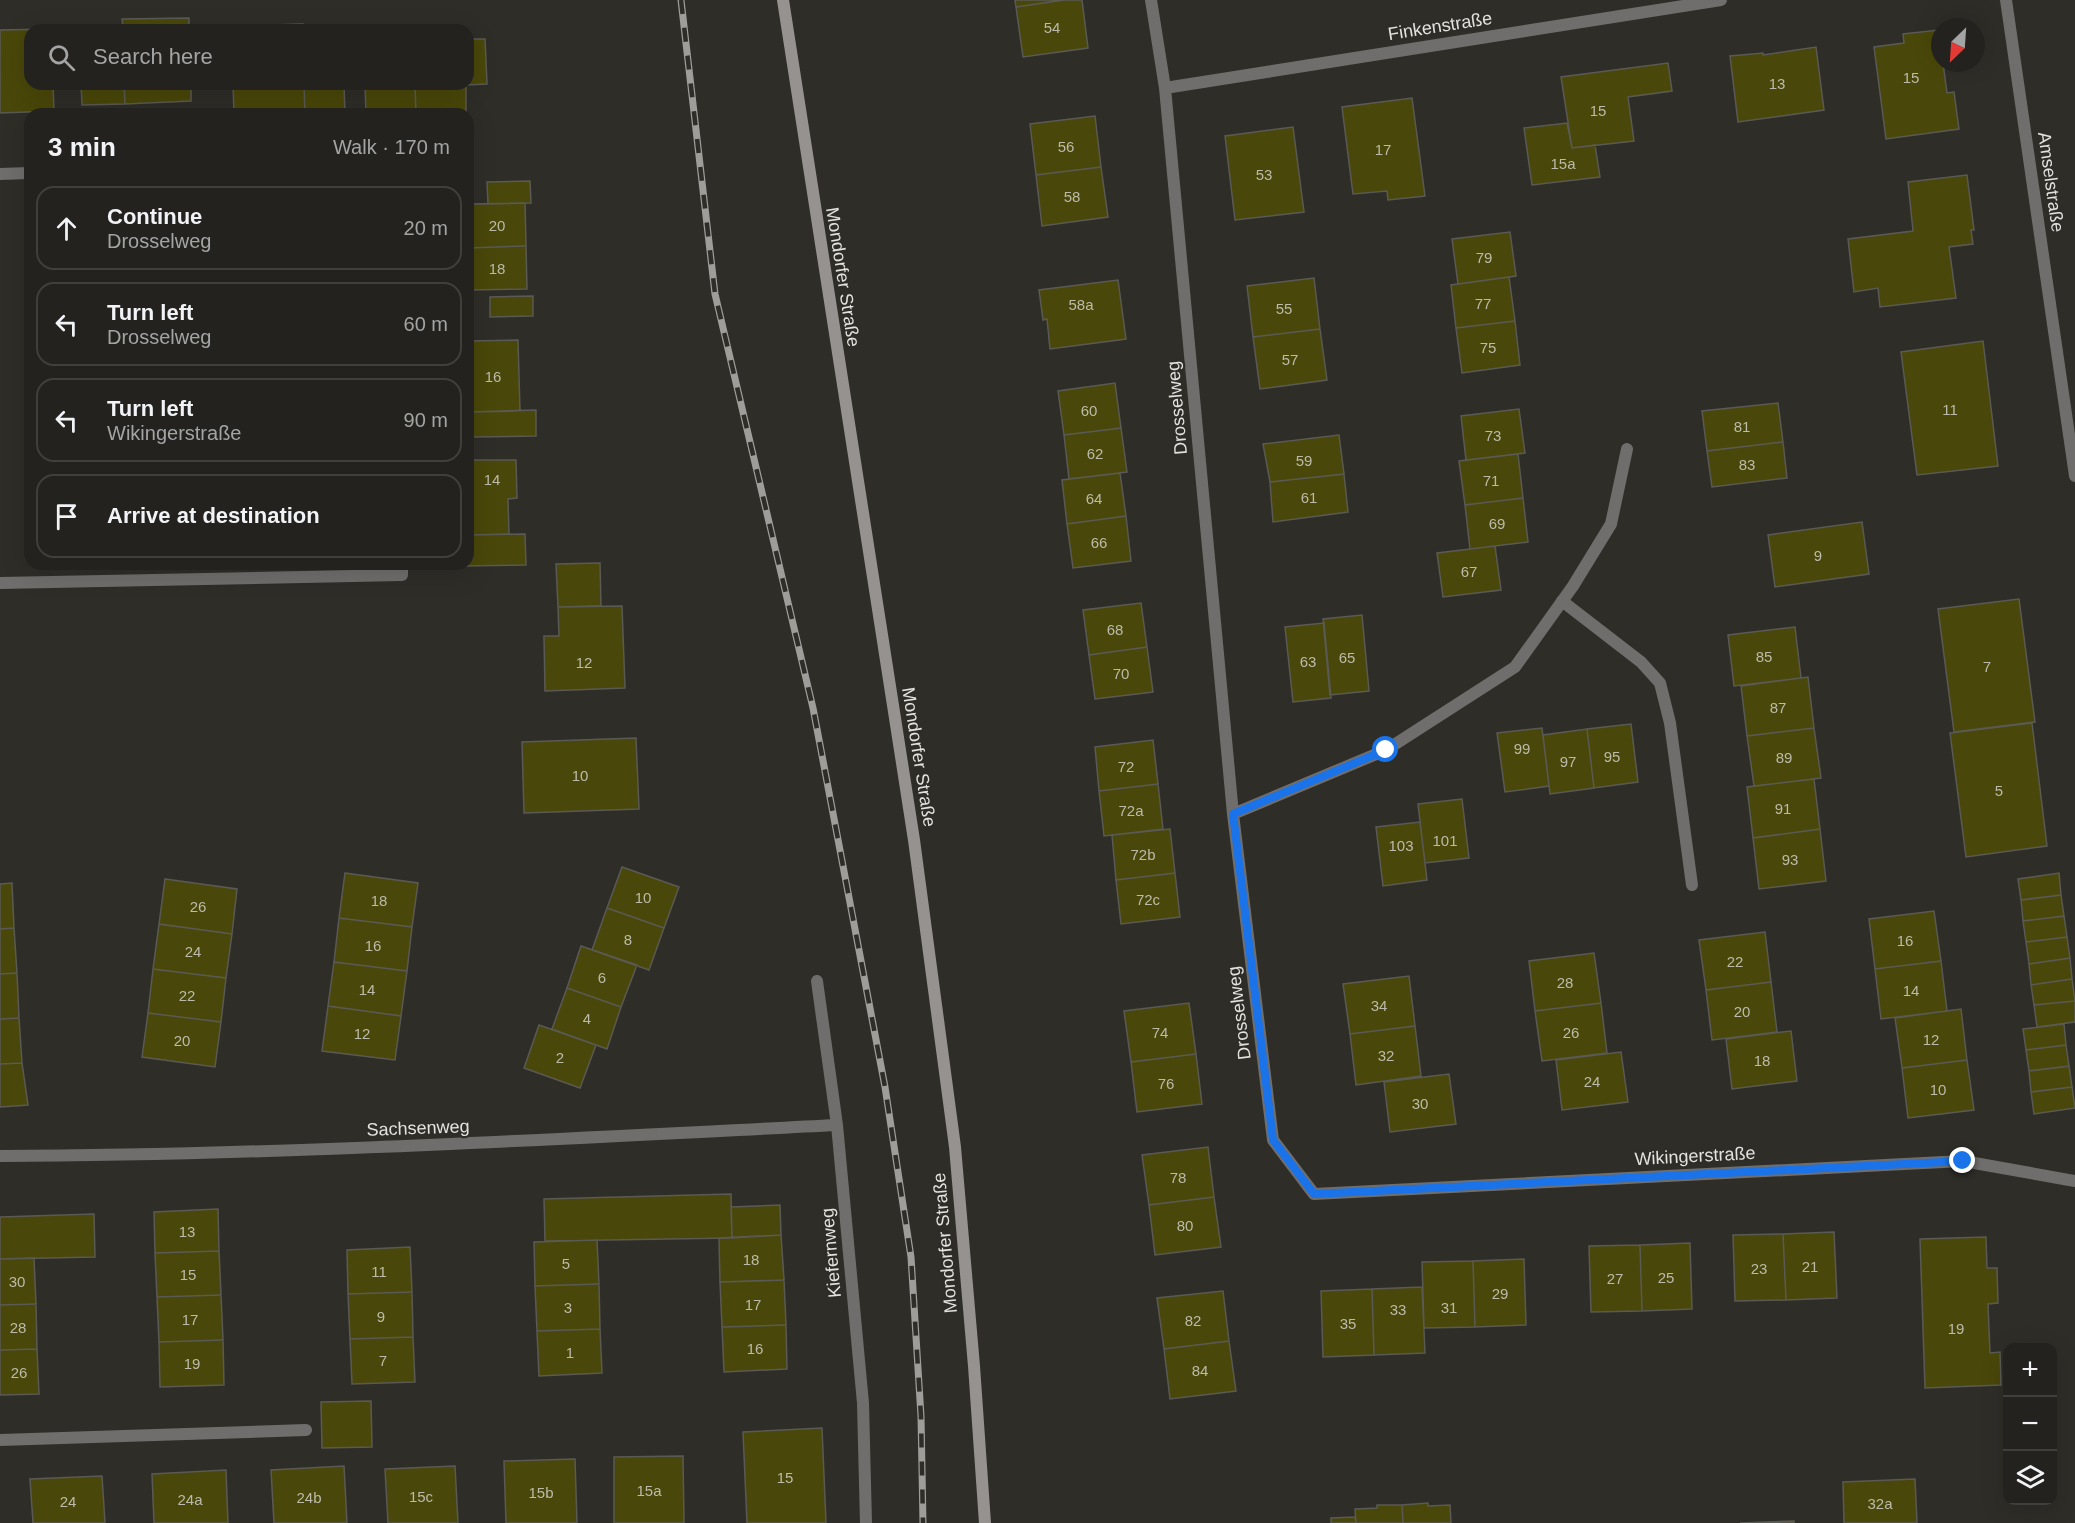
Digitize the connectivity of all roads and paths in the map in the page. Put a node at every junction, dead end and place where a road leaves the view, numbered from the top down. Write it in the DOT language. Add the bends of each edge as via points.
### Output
graph roads {
  1 [pos="783,0"];
  2 [pos="1150,0"];
  3 [pos="1721,0"];
  4 [pos="2006,0"];
  5 [pos="1165,88"];
  6 [pos="24,173"];
  7 [pos="0,174"];
  8 [pos="1627,449"];
  9 [pos="2075,476"];
  10 [pos="402,570"];
  11 [pos="0,584"];
  12 [pos="1562,601"];
  13 [pos="1233,814"];
  14 [pos="1692,885"];
  15 [pos="817,981"];
  16 [pos="837,1125"];
  17 [pos="0,1156"];
  18 [pos="2075,1181"];
  19 [pos="1314,1194"];
  20 [pos="306,1430"];
  21 [pos="0,1440"];
  22 [pos="866,1523"];
  23 [pos="985,1523"];
  1 -- 23 [label="main road, Mondorfer Straße" via="914,840 953,1135"];
  2 -- 5 [label="street, Drosselweg"];
  3 -- 5 [label="street, Finkenstraße"];
  4 -- 9 [label="street, Amselstraße"];
  5 -- 13 [label="street, Drosselweg"];
  6 -- 7 [label="street"];
  8 -- 12 [label="street" via="1611,524"];
  10 -- 11 [label="street" via="402,574"];
  12 -- 13 [label="street" via="1515,667 1386,750"];
  12 -- 14 [label="street" via="1641,662 1660,683 1670,723"];
  13 -- 19 [label="street, Drosselweg" via="1273,1140"];
  15 -- 16 [label="street, Kiefernweg"];
  16 -- 17 [label="street, Sachsenweg" via="436,1145"];
  16 -- 22 [label="street, Kiefernweg" via="862,1403"];
  18 -- 19 [label="street, Wikingerstraße" via="1963,1161"];
  20 -- 21 [label="street"];
}
